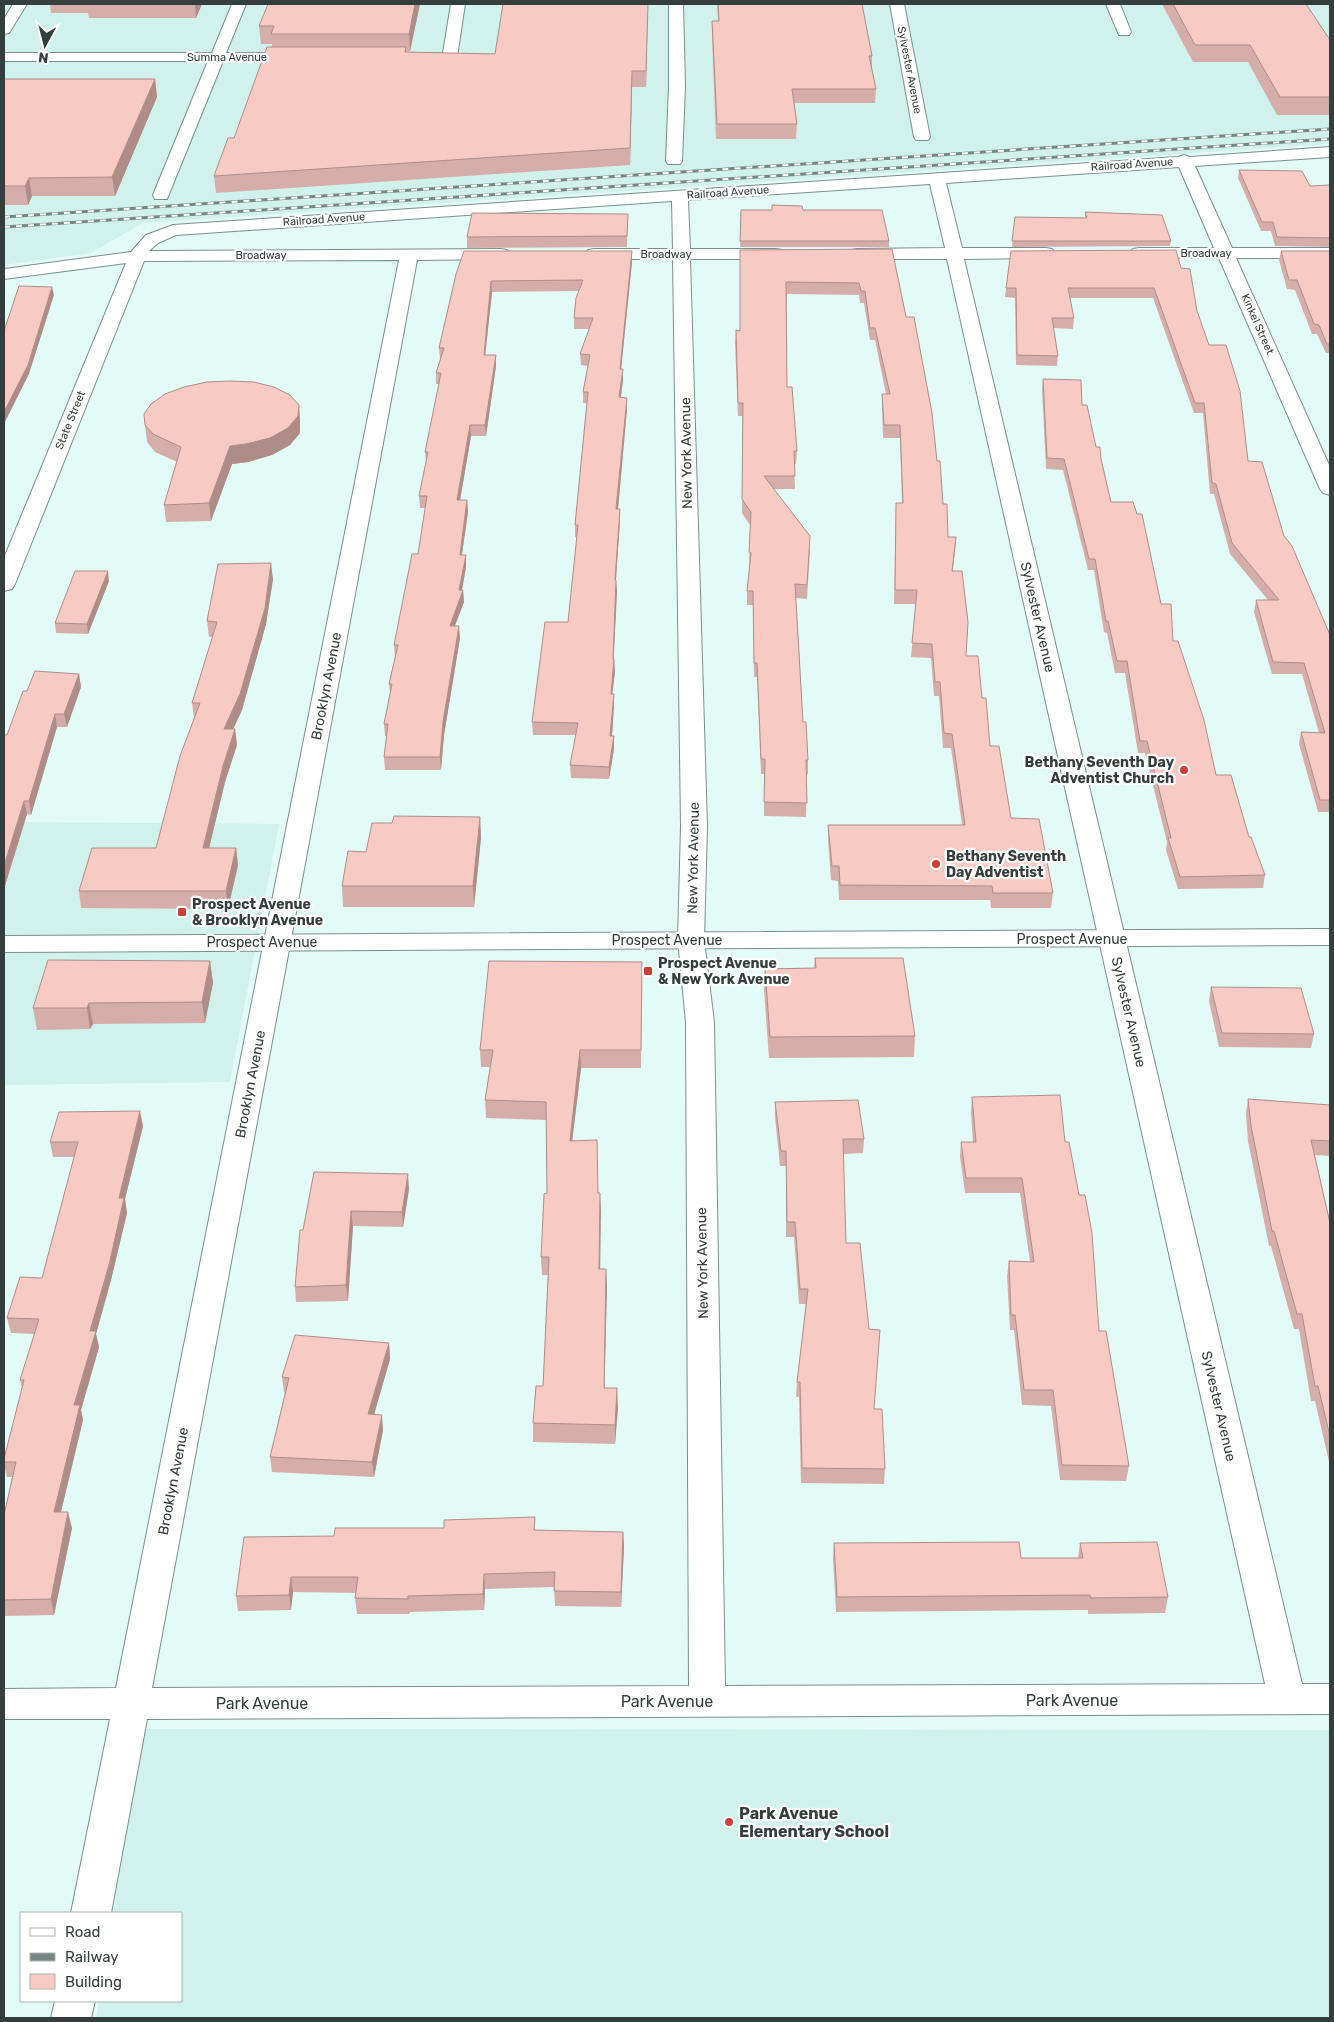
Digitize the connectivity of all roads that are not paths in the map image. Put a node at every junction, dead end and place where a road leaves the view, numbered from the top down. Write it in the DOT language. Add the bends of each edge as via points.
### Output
graph roads {
  1 [pos="20,4"];
  2 [pos="239,4"];
  3 [pos="458,4"];
  4 [pos="676,4"];
  5 [pos="897,4"];
  6 [pos="1113,4"];
  7 [pos="4,30"];
  8 [pos="1124,32"];
  9 [pos="4,57"];
  10 [pos="218,57"];
  11 [pos="314,57"];
  12 [pos="402,57"];
  13 [pos="922,137"];
  14 [pos="1330,152"];
  15 [pos="1184,160"];
  16 [pos="674,161"];
  17 [pos="937,178"];
  18 [pos="161,195"];
  19 [pos="680,195"];
  20 [pos="1124,253"];
  21 [pos="1226,253"];
  22 [pos="1330,253"];
  23 [pos="409,254"];
  24 [pos="518,254"];
  25 [pos="578,254"];
  26 [pos="681,254"];
  27 [pos="790,254"];
  28 [pos="840,254"];
  29 [pos="955,254"];
  30 [pos="1066,254"];
  31 [pos="137,256"];
  32 [pos="4,274"];
  33 [pos="1330,489"];
  34 [pos="12,541"];
  35 [pos="4,584"];
  36 [pos="1330,937"];
  37 [pos="1112,938"];
  38 [pos="691,940"];
  39 [pos="277,942"];
  40 [pos="4,944"];
  41 [pos="1287,1699"];
  42 [pos="1330,1700"];
  43 [pos="707,1701"];
  44 [pos="4,1704"];
  45 [pos="130,1704"];
  46 [pos="91,1912"];
  47 [pos="75,2002"];
  48 [pos="71,2018"];
  1 -- 7 [label="street"];
  2 -- 10 [label="street"];
  3 -- 12 [label="street" via="450,57"];
  4 -- 16 [label="street"];
  5 -- 13 [label="street, Sylvester Avenue"];
  6 -- 8 [label="street"];
  9 -- 10 [label="street, Summa Avenue"];
  10 -- 11 [label="street, Summa Avenue"];
  10 -- 18 [label="street"];
  14 -- 15 [label="street, Railroad Avenue"];
  15 -- 17 [label="street, Railroad Avenue"];
  15 -- 21 [label="street, Kinkel Street"];
  17 -- 19 [label="street, Railroad Avenue"];
  17 -- 29 [label="street, Sylvester Avenue"];
  19 -- 26 [label="street, New York Avenue"];
  19 -- 31 [label="street, Railroad Avenue" via="189,227 150,239 142,245"];
  20 -- 21 [label="street, Broadway"];
  21 -- 22 [label="street, Broadway"];
  21 -- 33 [label="street, Kinkel Street"];
  23 -- 24 [label="street, Broadway"];
  23 -- 31 [label="street, Broadway"];
  23 -- 39 [label="street, Brooklyn Avenue"];
  25 -- 26 [label="street, Broadway"];
  26 -- 27 [label="street, Broadway"];
  26 -- 38 [label="street, New York Avenue" via="694,826"];
  28 -- 29 [label="street"];
  29 -- 30 [label="street"];
  29 -- 37 [label="street, Sylvester Avenue"];
  31 -- 32 [label="street, Broadway"];
  31 -- 34 [label="street, State Street"];
  34 -- 35 [label="street, State Street"];
  36 -- 37 [label="street, Prospect Avenue"];
  37 -- 38 [label="street, Prospect Avenue"];
  37 -- 41 [label="street, Sylvester Avenue"];
  38 -- 39 [label="street, Prospect Avenue"];
  38 -- 43 [label="street, New York Avenue" via="700,1022"];
  39 -- 40 [label="street, Prospect Avenue"];
  39 -- 45 [label="street, Brooklyn Avenue"];
  41 -- 42 [label="street, Park Avenue"];
  41 -- 43 [label="street, Park Avenue"];
  43 -- 45 [label="street, Park Avenue"];
  44 -- 45 [label="street, Park Avenue"];
  45 -- 46 [label="street, Brooklyn Avenue"];
  47 -- 48 [label="street"];
}
